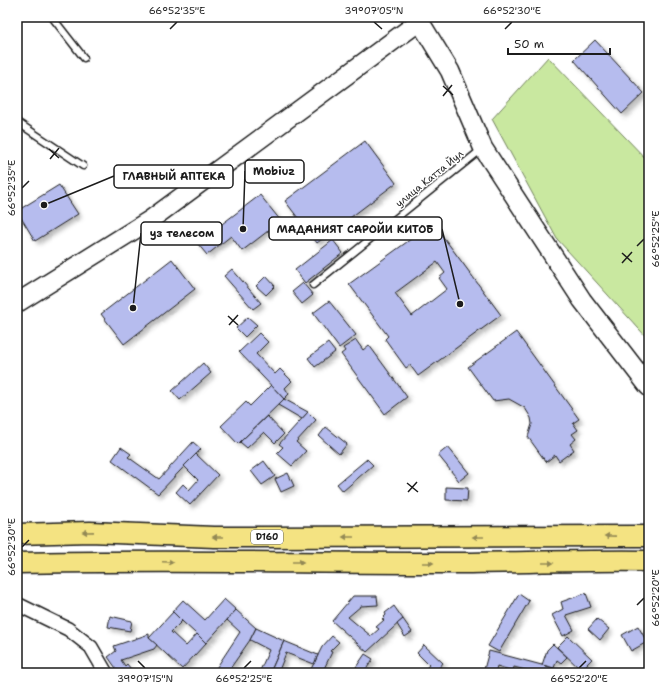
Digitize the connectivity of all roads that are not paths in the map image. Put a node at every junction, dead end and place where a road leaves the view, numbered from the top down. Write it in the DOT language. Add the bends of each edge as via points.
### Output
graph roads {
  1 [pos="52,17"];
  2 [pos="417,18"];
  3 [pos="84,58"];
  4 [pos="17,122"];
  5 [pos="483,148"];
  6 [pos="83,166"];
  7 [pos="313,285"];
  8 [pos="17,303"];
  9 [pos="649,387"];
  10 [pos="137,533"];
  11 [pos="17,534"];
  12 [pos="649,536"];
  13 [pos="138,560"];
  14 [pos="649,561"];
  15 [pos="17,563"];
  16 [pos="17,604"];
  17 [pos="106,673"];
  1 -- 3 [label="lane"];
  2 -- 5 [label="main road" via="450,71"];
  2 -- 8 [label="main road" via="150,220"];
  4 -- 6 [label="lane"];
  5 -- 7 [label="lane, улица Катта Йул"];
  5 -- 9 [label="main road" via="582,300"];
  10 -- 11 [label="main road, D160, one-way"];
  12 -- 10 [label="main road, D160, one-way" via="214,537"];
  10 -- 13 [label="main road"];
  13 -- 14 [label="main road, one-way" via="202,563"];
  13 -- 15 [label="main road"];
  16 -- 17 [label="street" via="68,629 91,647"];
}
